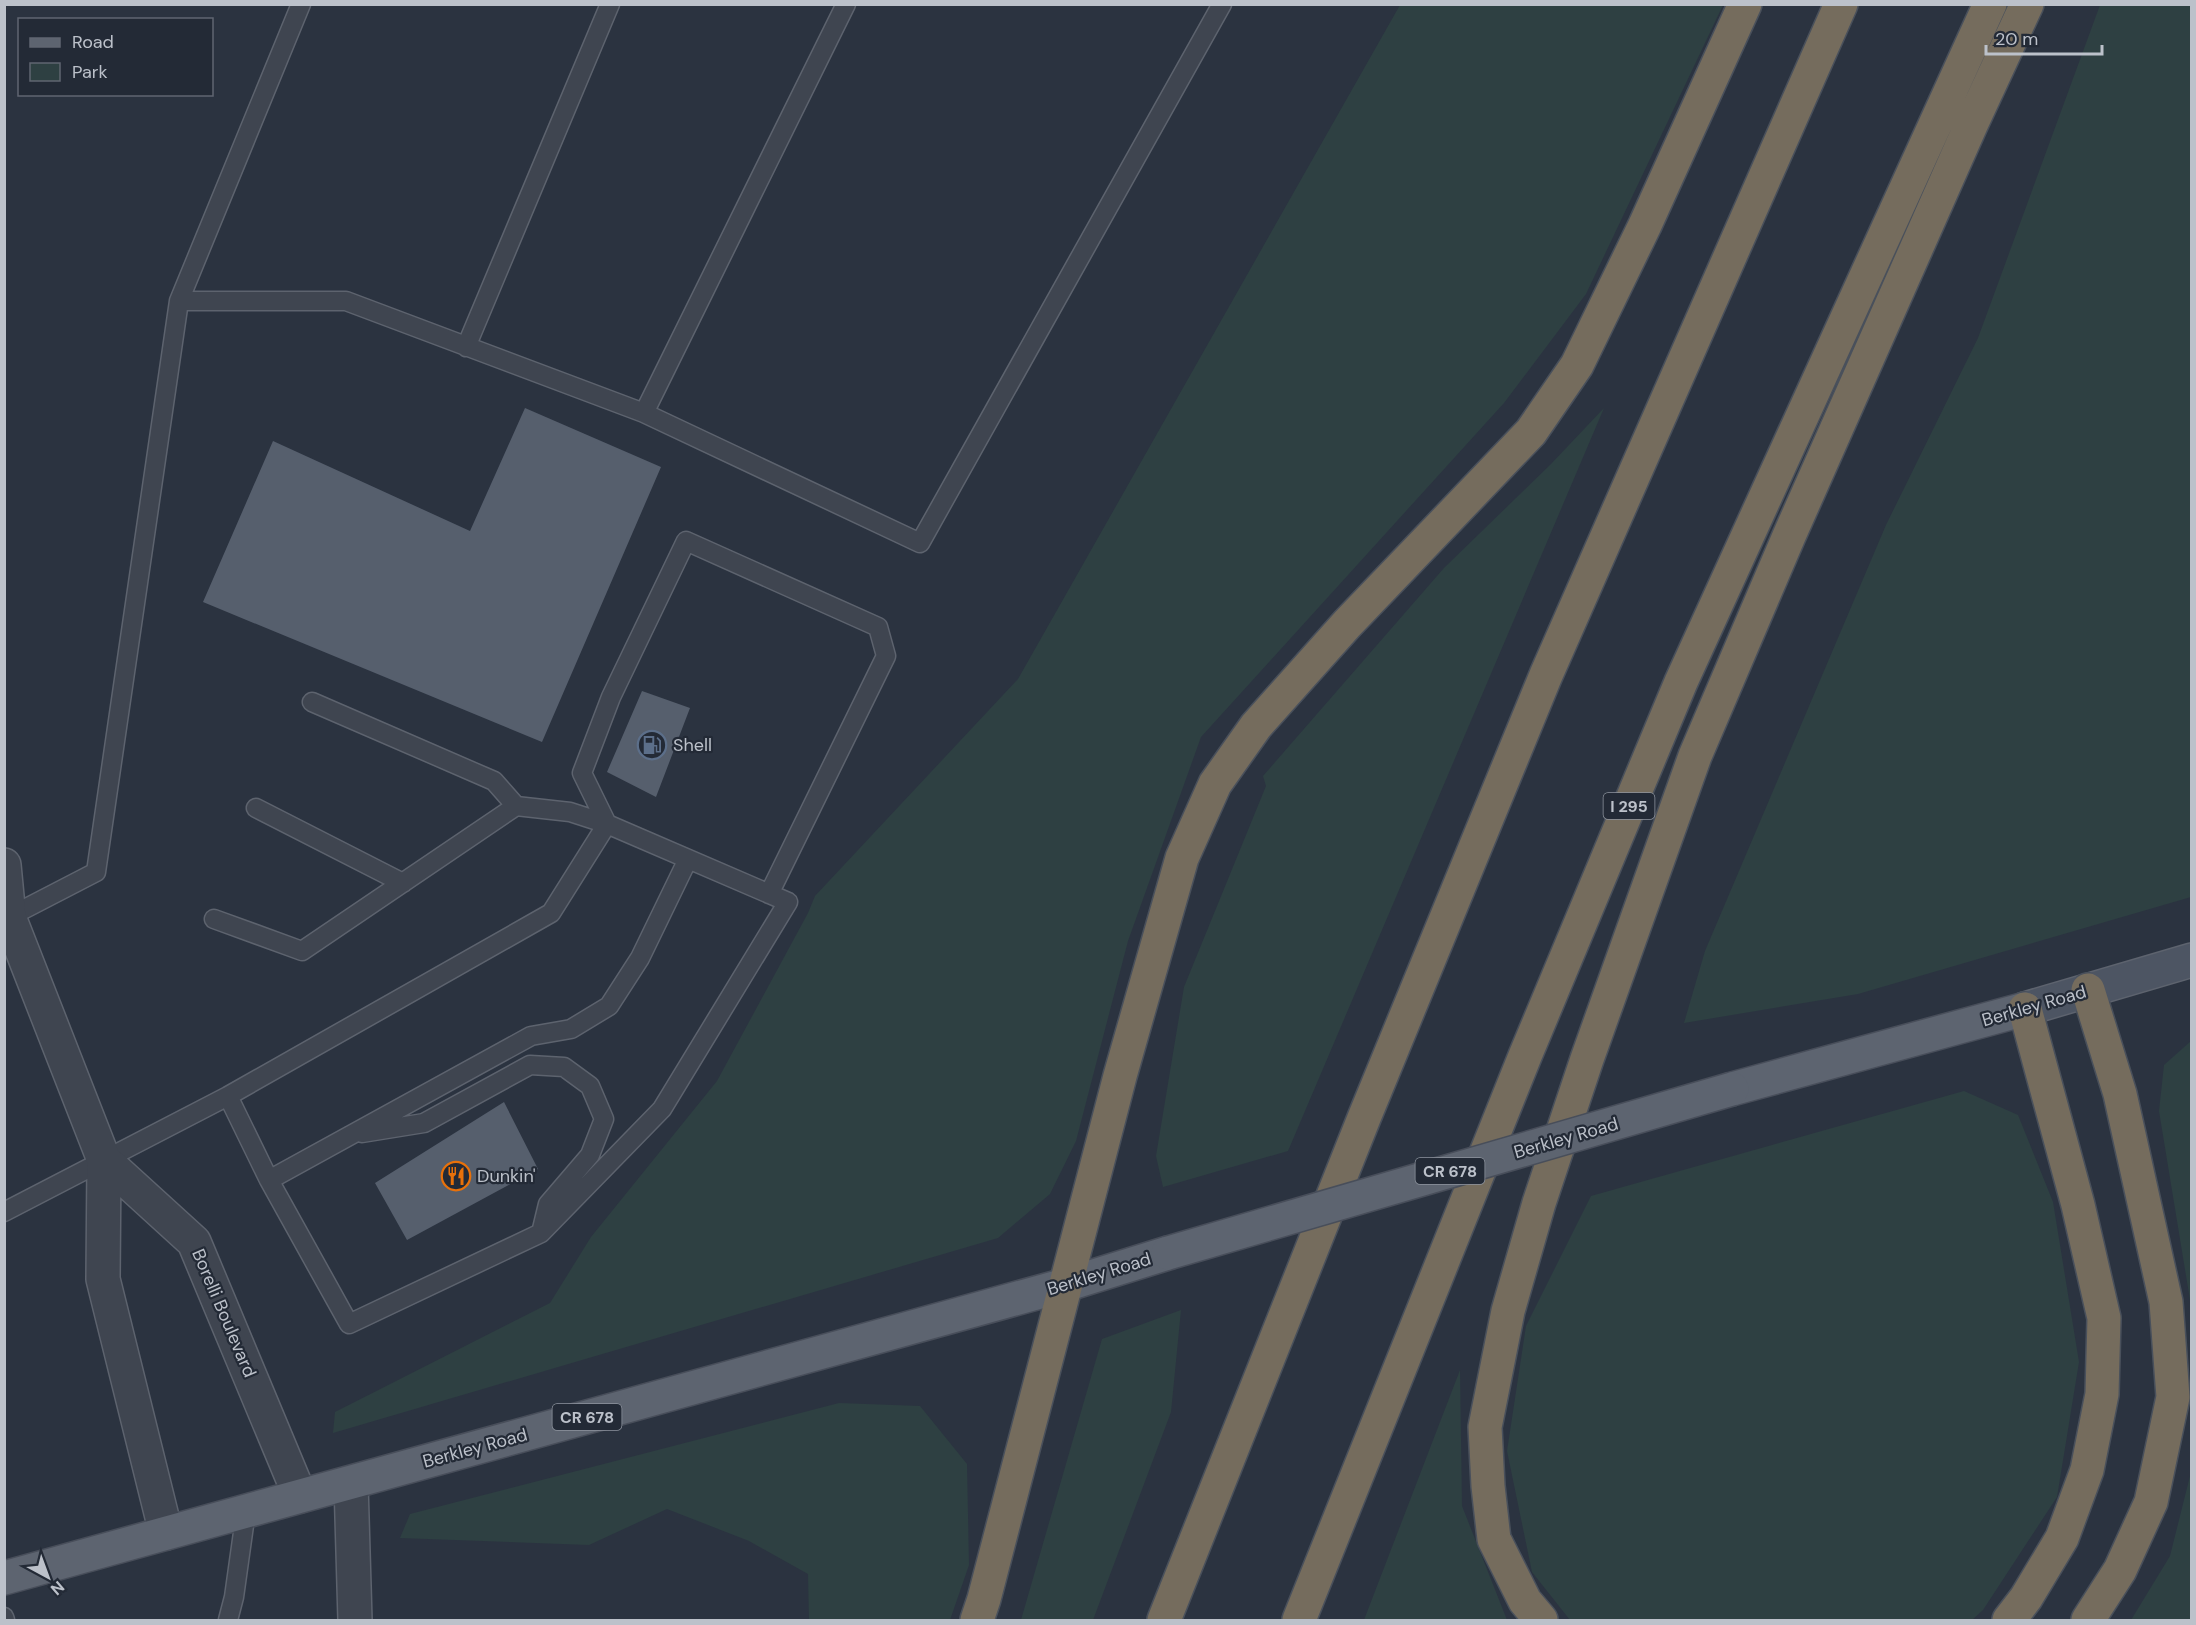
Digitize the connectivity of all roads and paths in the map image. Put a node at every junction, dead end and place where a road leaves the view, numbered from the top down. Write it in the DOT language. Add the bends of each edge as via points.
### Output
graph roads {
  1 [pos="300,4"];
  2 [pos="610,4"];
  3 [pos="846,4"];
  4 [pos="1222,4"];
  5 [pos="1745,4"];
  6 [pos="1841,4"];
  7 [pos="1990,4"];
  8 [pos="2027,4"];
  9 [pos="179,301"];
  10 [pos="466,347"];
  11 [pos="644,413"];
  12 [pos="312,702"];
  13 [pos="516,806"];
  14 [pos="256,808"];
  15 [pos="607,824"];
  16 [pos="688,859"];
  17 [pos="4,865"];
  18 [pos="403,883"];
  19 [pos="769,894"];
  20 [pos="9,917"];
  21 [pos="214,919"];
  22 [pos="2192,960"];
  23 [pos="2088,990"];
  24 [pos="2025,1008"];
  25 [pos="228,1096"];
  26 [pos="349,1136"];
  27 [pos="104,1160"];
  28 [pos="269,1180"];
  29 [pos="4,1212"];
  30 [pos="542,1233"];
  31 [pos="1065,1286"];
  32 [pos="351,1483"];
  33 [pos="300,1496"];
  34 [pos="246,1511"];
  35 [pos="166,1533"];
  36 [pos="4,1578"];
  37 [pos="228,1620"];
  38 [pos="355,1620"];
  39 [pos="976,1620"];
  40 [pos="1164,1620"];
  41 [pos="1299,1620"];
  42 [pos="1541,1620"];
  43 [pos="2008,1620"];
  44 [pos="2088,1620"];
  1 -- 9 [label="lane"];
  2 -- 10 [label="lane"];
  3 -- 11 [label="lane"];
  4 -- 11 [label="lane" via="920,543"];
  5 -- 31 [label="highway" via="1577,365 1532,432 1347,624 1256,726 1215,784 1182,858"];
  6 -- 40 [label="highway" via="1546,675 1372,1096"];
  7 -- 41 [label="highway, I 295" via="1681,682 1525,1056"];
  8 -- 42 [label="highway" via="1695,756 1539,1203 1508,1311 1485,1427 1494,1539 1525,1601"];
  9 -- 10 [label="lane" via="346,301"];
  9 -- 20 [label="lane" via="96,872"];
  10 -- 11 [label="lane"];
  12 -- 13 [label="lane" via="494,781"];
  13 -- 15 [label="lane" via="570,812"];
  13 -- 18 [label="lane"];
  14 -- 18 [label="lane"];
  15 -- 16 [label="lane"];
  15 -- 19 [label="lane" via="582,773 611,697 686,541 878,627 886,656"];
  15 -- 25 [label="lane" via="551,913"];
  16 -- 19 [label="lane"];
  16 -- 26 [label="lane" via="640,958 609,1006 571,1029 531,1036"];
  17 -- 20 [label="street, Borelli Boulevard"];
  18 -- 21 [label="lane" via="302,951"];
  19 -- 30 [label="lane" via="788,902 662,1109"];
  20 -- 27 [label="street, Borelli Boulevard"];
  22 -- 23 [label="main road, Berkley Road / CR 678"];
  23 -- 24 [label="main road, Berkley Road / CR 678"];
  23 -- 44 [label="highway" via="2120,1094 2166,1302 2173,1397 2151,1502 2120,1570"];
  24 -- 31 [label="main road, Berkley Road / CR 678, bridge" via="1732,1089"];
  24 -- 43 [label="highway" via="2104,1318 2102,1394 2087,1470 2062,1538"];
  25 -- 27 [label="lane"];
  25 -- 28 [label="lane"];
  26 -- 28 [label="lane"];
  26 -- 30 [label="lane" via="424,1123 530,1065 564,1067 590,1086 604,1119 590,1155 548,1204"];
  27 -- 29 [label="lane"];
  27 -- 33 [label="street, Borelli Boulevard" via="194,1242"];
  27 -- 35 [label="street, Borelli Boulevard" via="103,1279"];
  28 -- 30 [label="lane" via="349,1324"];
  31 -- 32 [label="main road, Berkley Road / CR 678"];
  31 -- 39 [label="highway"];
  32 -- 33 [label="main road, Berkley Road / CR 678"];
  32 -- 38 [label="street"];
  33 -- 34 [label="main road, Berkley Road / CR 678"];
  34 -- 35 [label="main road, Berkley Road / CR 678"];
  34 -- 37 [label="lane"];
  35 -- 36 [label="main road, Berkley Road / CR 678"];
}
